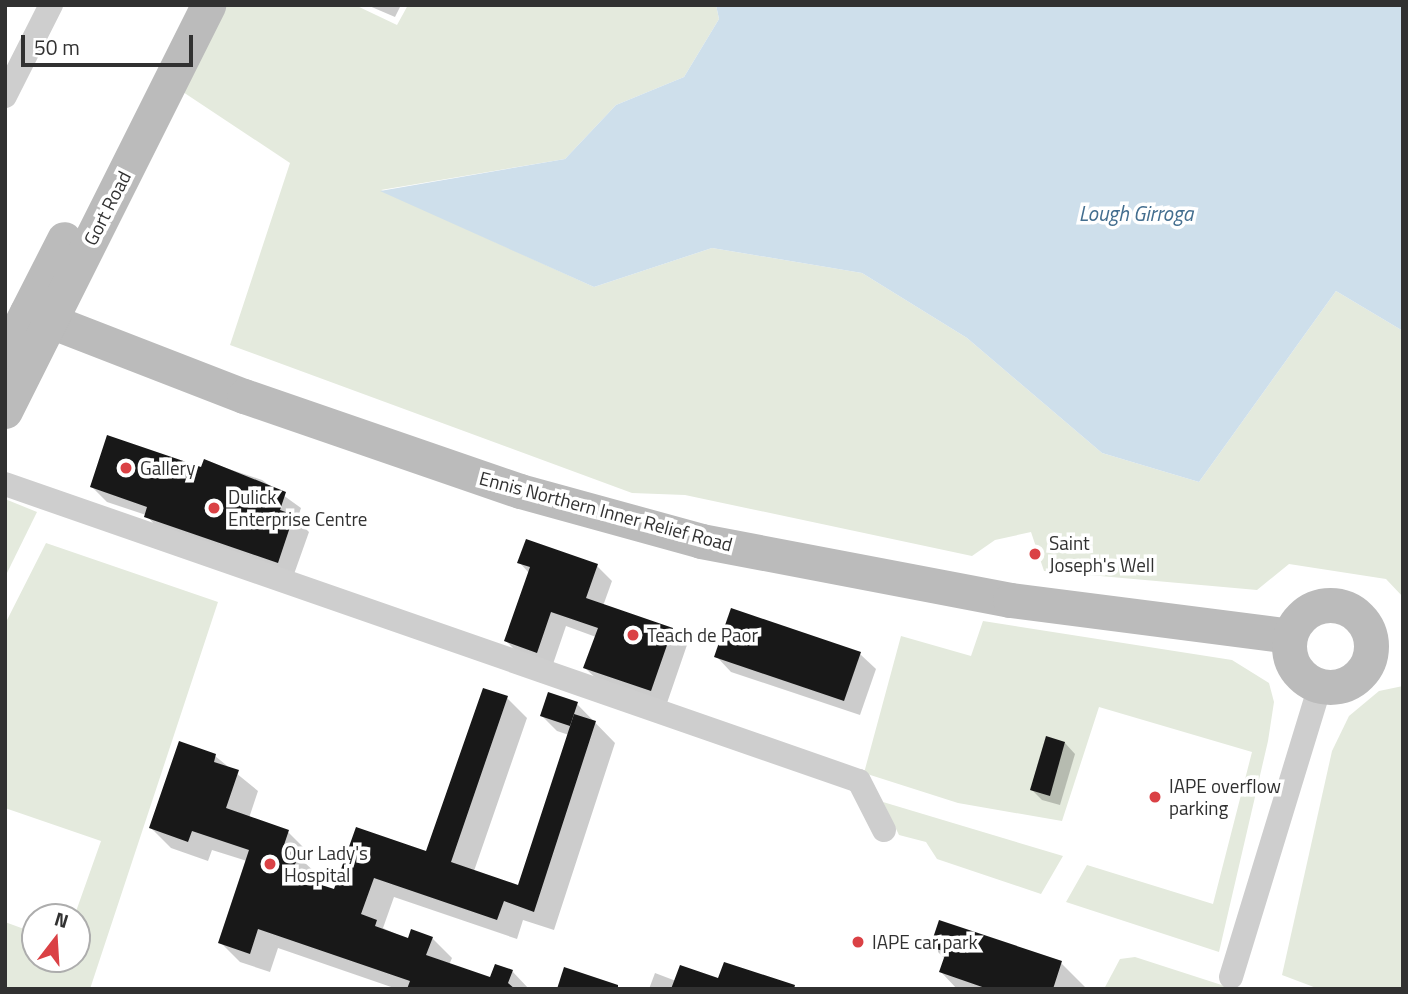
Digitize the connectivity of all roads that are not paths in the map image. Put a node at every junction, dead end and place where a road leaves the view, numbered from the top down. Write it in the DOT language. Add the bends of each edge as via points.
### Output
graph roads {
  1 [pos="51,5"];
  2 [pos="182,5"];
  3 [pos="208,5"];
  4 [pos="5,96"];
  5 [pos="38,317"];
  6 [pos="5,355"];
  7 [pos="5,411"];
  8 [pos="5,484"];
  9 [pos="1290,636"];
  10 [pos="1320,686"];
  11 [pos="884,830"];
  12 [pos="1231,977"];
  1 -- 4 [label="street"];
  2 -- 5 [label="street, Gort Road"];
  3 -- 5 [label="street, Gort Road"];
  5 -- 6 [label="street, Gort Road"];
  5 -- 7 [label="street, Gort Road"];
  5 -- 9 [label="street, Ennis Northern Inner Relief Road" via="244,396 520,491 701,541 1010,600"];
  8 -- 11 [label="street" via="859,781"];
  9 -- 10 [label="street" via="1293,663 1301,675"];
  9 -- 10 [label="street" via="1305,613 1332,605 1354,612 1367,628 1370,654 1364,669 1348,682"];
  10 -- 12 [label="street"];
}
